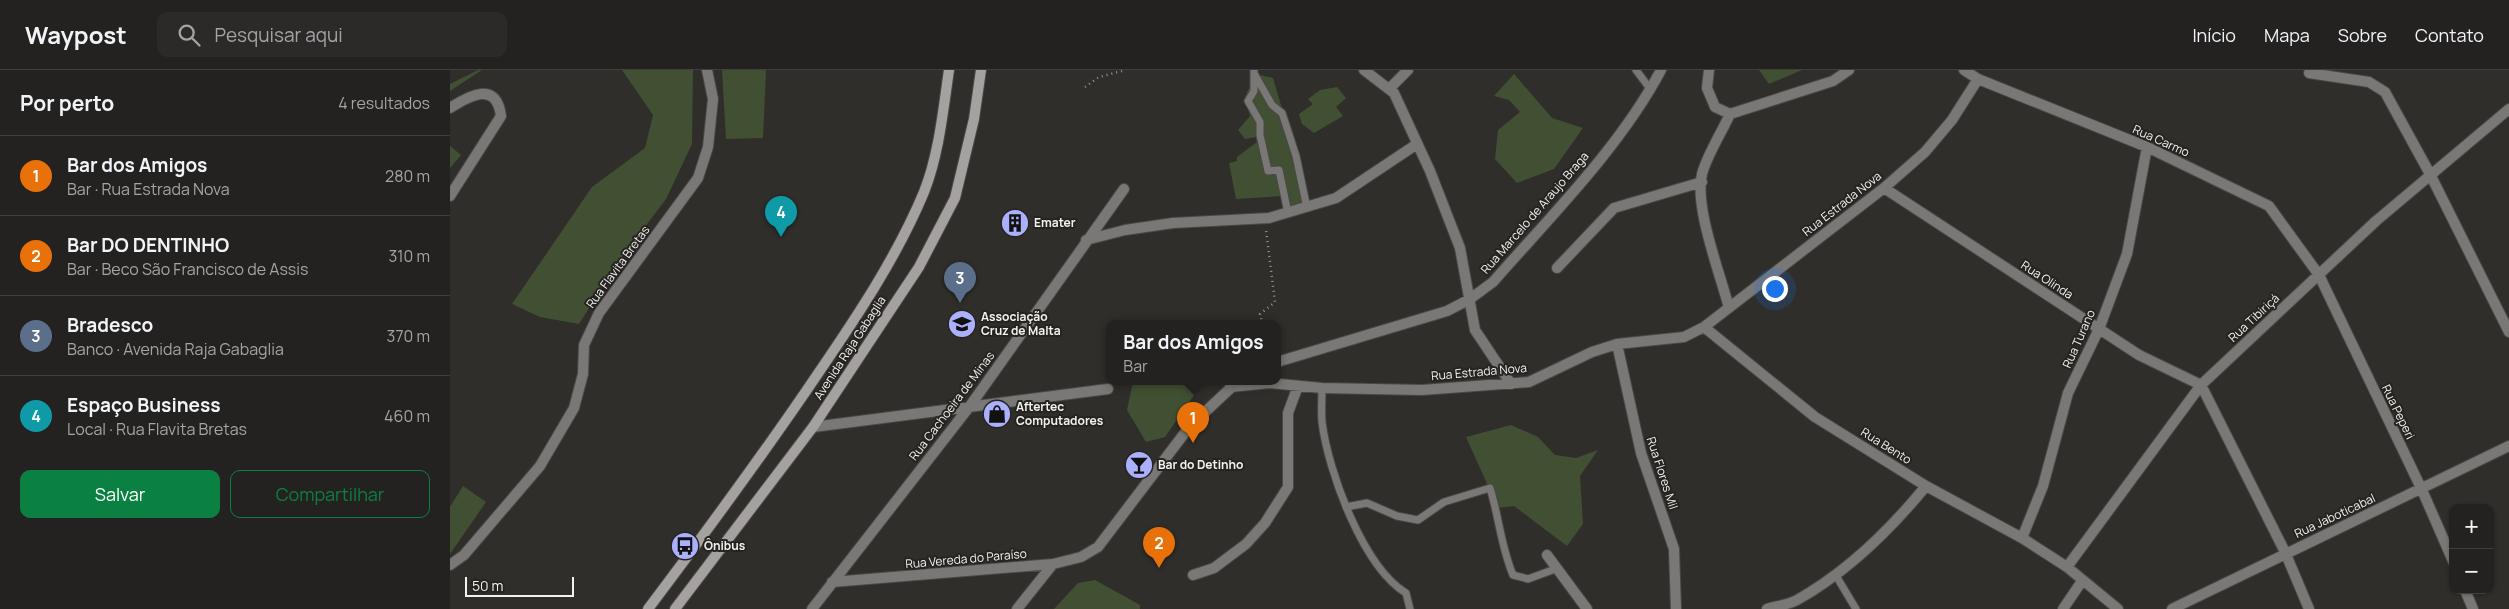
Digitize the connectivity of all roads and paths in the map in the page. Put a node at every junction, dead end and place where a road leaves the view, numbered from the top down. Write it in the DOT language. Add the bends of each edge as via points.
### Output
graph roads {
  1 [pos="707,70"];
  2 [pos="949,70"];
  3 [pos="981,70"];
  4 [pos="1126,70"];
  5 [pos="1364,70"];
  6 [pos="1408,70"];
  7 [pos="1636,70"];
  8 [pos="1661,70"];
  9 [pos="1709,70"];
  10 [pos="1849,70"];
  11 [pos="1964,70"];
  12 [pos="1255,72"];
  13 [pos="2308,73"];
  14 [pos="1978,79"];
  15 [pos="1085,88"];
  16 [pos="1390,88"];
  17 [pos="1651,90"];
  18 [pos="450,108"];
  19 [pos="2509,109"];
  20 [pos="1730,114"];
  21 [pos="1417,144"];
  22 [pos="2147,147"];
  23 [pos="2430,174"];
  24 [pos="1702,182"];
  25 [pos="1884,188"];
  26 [pos="1124,189"];
  27 [pos="450,196"];
  28 [pos="1308,208"];
  29 [pos="1288,213"];
  30 [pos="1265,218"];
  31 [pos="1086,240"];
  32 [pos="1557,268"];
  33 [pos="2319,275"];
  34 [pos="1470,299"];
  35 [pos="1730,308"];
  36 [pos="1262,320"];
  37 [pos="1704,327"];
  38 [pos="2099,329"];
  39 [pos="2509,332"];
  40 [pos="1617,344"];
  41 [pos="1281,361"];
  42 [pos="1281,384"];
  43 [pos="1511,384"];
  44 [pos="1234,385"];
  45 [pos="1250,385"];
  46 [pos="2201,385"];
  47 [pos="1298,386"];
  48 [pos="1230,387"];
  49 [pos="1322,388"];
  50 [pos="1108,389"];
  51 [pos="970,406"];
  52 [pos="813,427"];
  53 [pos="2509,446"];
  54 [pos="1926,486"];
  55 [pos="2422,490"];
  56 [pos="1346,507"];
  57 [pos="2022,538"];
  58 [pos="2285,552"];
  59 [pos="2449,552"];
  60 [pos="1547,555"];
  61 [pos="1053,564"];
  62 [pos="450,565"];
  63 [pos="2068,567"];
  64 [pos="1558,568"];
  65 [pos="1835,574"];
  66 [pos="1193,576"];
  67 [pos="2082,581"];
  68 [pos="832,582"];
  69 [pos="2467,594"];
  70 [pos="648,609"];
  71 [pos="675,609"];
  72 [pos="812,609"];
  73 [pos="1018,609"];
  74 [pos="1410,609"];
  75 [pos="1587,609"];
  76 [pos="1676,609"];
  77 [pos="1767,609"];
  78 [pos="1856,609"];
  79 [pos="2063,609"];
  80 [pos="2118,609"];
  81 [pos="2172,609"];
  82 [pos="2309,609"];
  83 [pos="2473,609"];
  1 -- 62 [label="street, Rua Flavita Bretas" via="713,99 708,147 698,178 599,313 584,345 583,374 574,408 540,466 464,555"];
  2 -- 70 [label="main road, Avenida Raja Gabaglia" via="935,158 924,192 893,256 788,418"];
  3 -- 52 [label="main road, Avenida Raja Gabaglia" via="974,119 955,198 919,267"];
  4 -- 15 [label="path" via="1099,78"];
  5 -- 16 [label="street"];
  6 -- 16 [label="street"];
  7 -- 17 [label="lane"];
  8 -- 17 [label="street, Rua Marcelo de Araujo Braga"];
  9 -- 20 [label="street" via="1707,88 1715,107"];
  10 -- 20 [label="street" via="1833,81"];
  11 -- 14 [label="street, Rua Carmo"];
  12 -- 28 [label="lane" via="1272,105 1282,113"];
  12 -- 29 [label="lane" via="1254,91 1248,101 1260,122 1268,171 1279,170"];
  13 -- 23 [label="street" via="2370,82 2385,92"];
  14 -- 22 [label="street, Rua Carmo"];
  14 -- 25 [label="street, Rua Estrada Nova" via="1952,120 1925,152"];
  16 -- 21 [label="street"];
  17 -- 34 [label="street, Rua Marcelo de Araujo Braga" via="1576,187 1493,282"];
  18 -- 27 [label="street" via="470,95 482,93 498,103 501,116"];
  19 -- 23 [label="street, Rua Tibiriçá"];
  20 -- 24 [label="street" via="1702,174"];
  21 -- 28 [label="street" via="1336,198"];
  21 -- 34 [label="street" via="1460,248"];
  22 -- 33 [label="street, Rua Carmo" via="2269,206"];
  22 -- 38 [label="street, Rua Turano" via="2126,254"];
  23 -- 33 [label="street, Rua Tibiriçá"];
  23 -- 39 [label="street"];
  24 -- 32 [label="street" via="1614,208"];
  24 -- 35 [label="street" via="1701,197 1707,230"];
  25 -- 35 [label="street, Rua Estrada Nova"];
  25 -- 38 [label="street, Rua Olinda"];
  26 -- 31 [label="street, Rua Cachoeira de Minas"];
  28 -- 29 [label="street"];
  29 -- 30 [label="street"];
  30 -- 31 [label="street" via="1163,225"];
  30 -- 36 [label="path" via="1275,302 1260,314"];
  31 -- 51 [label="street, Rua Cachoeira de Minas"];
  33 -- 46 [label="street, Rua Tibiriçá"];
  33 -- 55 [label="street, Rua Peperi"];
  34 -- 41 [label="street, Rua Marcelo de Araujo Braga" via="1438,313"];
  34 -- 43 [label="street" via="1475,330"];
  35 -- 37 [label="street, Rua Estrada Nova"];
  37 -- 40 [label="street, Rua Estrada Nova" via="1684,337"];
  37 -- 54 [label="street, Rua Bento" via="1815,417"];
  38 -- 46 [label="street, Rua Olinda" via="2139,355"];
  38 -- 57 [label="street, Rua Turano" via="2068,393 2043,486"];
  40 -- 43 [label="street, Rua Estrada Nova" via="1592,352 1529,382"];
  40 -- 76 [label="street, Rua Flores Mil" via="1641,453 1674,549"];
  42 -- 47 [label="street, Rua Estrada Nova"];
  43 -- 49 [label="street, Rua Estrada Nova" via="1422,390"];
  44 -- 48 [label="street"];
  45 -- 48 [label="street, Rua Estrada Nova"];
  46 -- 58 [label="street"];
  46 -- 63 [label="street, Rua Tibiriçá"];
  47 -- 49 [label="street, Rua Estrada Nova"];
  47 -- 66 [label="street" via="1288,413 1288,487 1265,523 1246,544 1214,568"];
  48 -- 61 [label="street, Rua Vereda do Paraíso" via="1190,426 1098,547 1081,557"];
  49 -- 56 [label="lane" via="1329,458"];
  50 -- 51 [label="street"];
  51 -- 52 [label="street"];
  51 -- 68 [label="street, Rua Cachoeira de Minas"];
  52 -- 71 [label="main road, Avenida Raja Gabaglia"];
  53 -- 55 [label="street, Rua Jaboticabal"];
  54 -- 57 [label="street, Rua Bento"];
  54 -- 65 [label="street" via="1857,559"];
  55 -- 58 [label="street, Rua Jaboticabal"];
  55 -- 59 [label="street, Rua Peperi"];
  56 -- 64 [label="lane" via="1367,503 1397,516 1418,520 1444,502 1490,488 1502,546 1513,575 1528,579"];
  56 -- 74 [label="lane" via="1380,569 1392,584 1406,593"];
  57 -- 63 [label="street, Rua Bento"];
  58 -- 81 [label="street, Rua Jaboticabal"];
  58 -- 82 [label="street"];
  60 -- 64 [label="street"];
  61 -- 68 [label="street, Rua Vereda do Paraíso"];
  61 -- 73 [label="street"];
  63 -- 67 [label="street"];
  64 -- 75 [label="street"];
  65 -- 77 [label="street" via="1795,601"];
  65 -- 78 [label="lane"];
  67 -- 79 [label="street"];
  67 -- 80 [label="street"];
  68 -- 72 [label="street, Rua Cachoeira de Minas"];
  69 -- 83 [label="street"];
}
